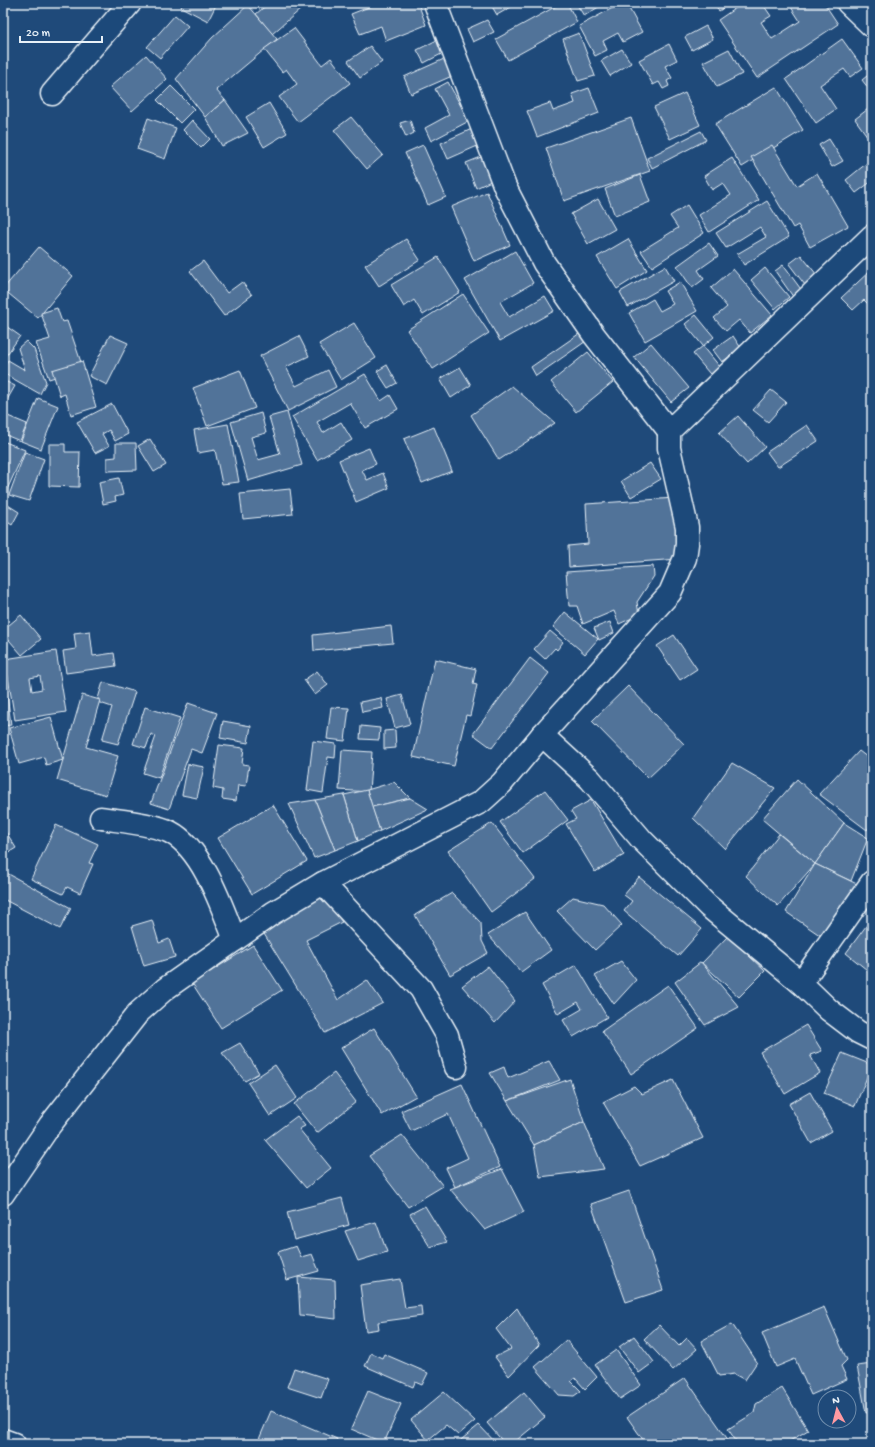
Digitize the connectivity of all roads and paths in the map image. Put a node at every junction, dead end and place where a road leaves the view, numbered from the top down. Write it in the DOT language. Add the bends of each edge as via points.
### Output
graph roads {
  1 [pos="130,3"];
  2 [pos="435,3"];
  3 [pos="848,3"];
  4 [pos="872,26"];
  5 [pos="52,94"];
  6 [pos="872,236"];
  7 [pos="669,431"];
  8 [pos="542,736"];
  9 [pos="101,818"];
  10 [pos="872,882"];
  11 [pos="323,883"];
  12 [pos="235,940"];
  13 [pos="801,983"];
  14 [pos="872,1039"];
  15 [pos="456,1067"];
  16 [pos="3,1194"];
  17 [pos="3,1440"];
  18 [pos="14,1444"];
  1 -- 5 [label="street"];
  2 -- 7 [label="street" via="505,187 544,263 594,335"];
  3 -- 4 [label="street"];
  6 -- 7 [label="street"];
  7 -- 8 [label="street" via="669,448 687,527 685,558 678,578 670,593"];
  8 -- 11 [label="street" via="502,783 481,802"];
  8 -- 13 [label="street" via="590,779 642,840 708,906"];
  9 -- 12 [label="street" via="169,832 182,841 196,858 214,888"];
  10 -- 13 [label="street"];
  11 -- 12 [label="street" via="273,913"];
  11 -- 15 [label="street" via="421,989 447,1035"];
  12 -- 16 [label="street" via="165,989 138,1012 50,1125"];
  13 -- 14 [label="street" via="829,1010 858,1032"];
  17 -- 18 [label="street"];
}
